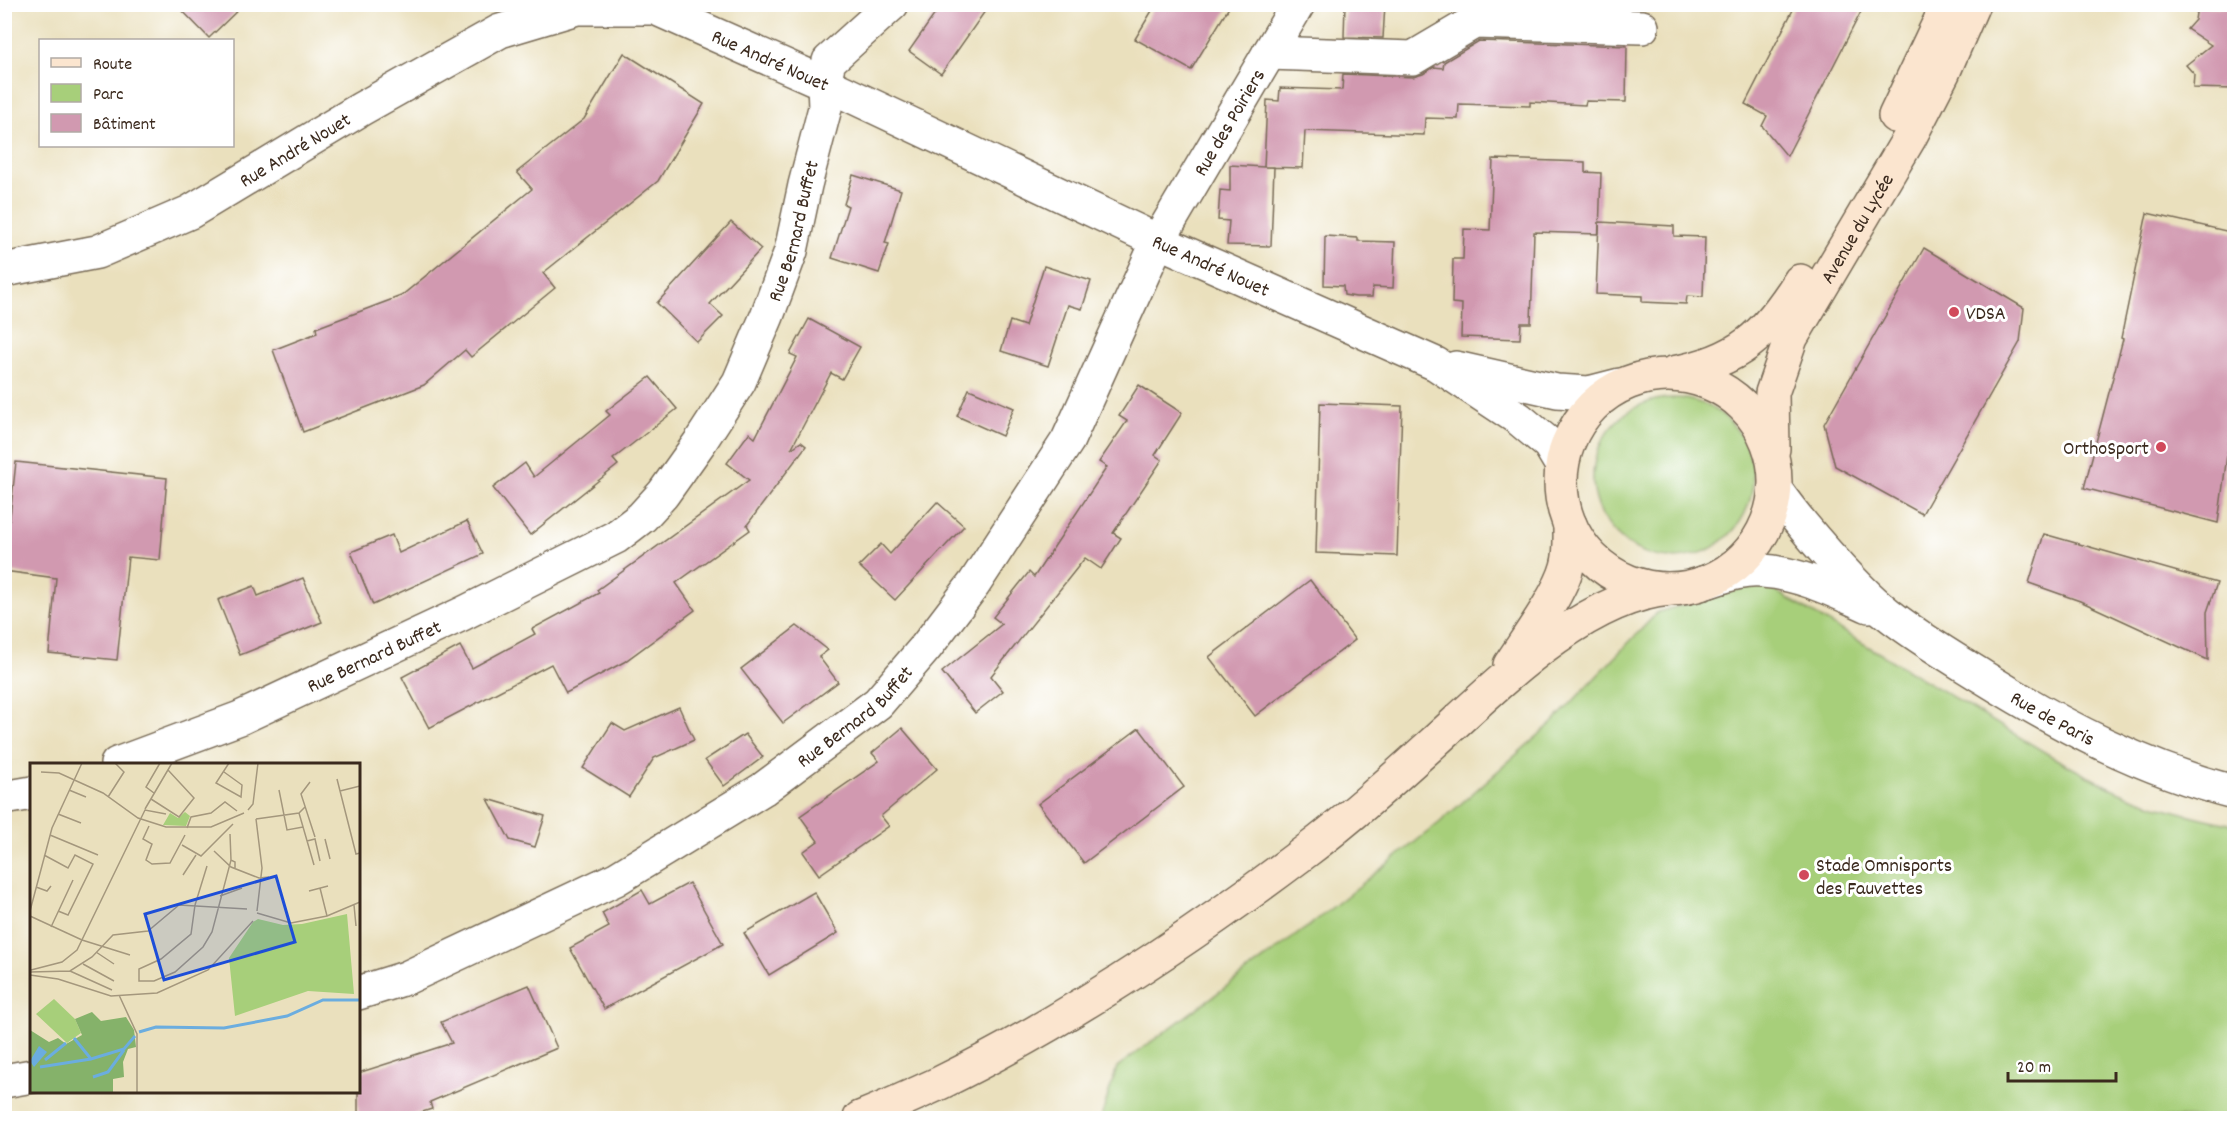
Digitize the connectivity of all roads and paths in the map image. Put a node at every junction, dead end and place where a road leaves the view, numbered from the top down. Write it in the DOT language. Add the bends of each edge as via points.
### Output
graph roads {
  1 [pos="892,4"];
  2 [pos="1298,4"];
  3 [pos="1948,4"];
  4 [pos="1973,4"];
  5 [pos="1642,27"];
  6 [pos="1269,53"];
  7 [pos="824,83"];
  8 [pos="1158,242"];
  9 [pos="4,270"];
  10 [pos="1436,364"];
  11 [pos="1660,375"];
  12 [pos="1620,385"];
  13 [pos="1561,464"];
  14 [pos="1774,475"];
  15 [pos="1570,525"];
  16 [pos="1703,583"];
  17 [pos="1670,589"];
  18 [pos="1887,614"];
  19 [pos="1501,680"];
  20 [pos="122,763"];
  21 [pos="2235,792"];
  22 [pos="30,793"];
  23 [pos="4,798"];
  24 [pos="360,992"];
  25 [pos="30,1076"];
  26 [pos="4,1081"];
  27 [pos="860,1119"];
  1 -- 7 [label="street" via="829,61"];
  2 -- 6 [label="street, Rue des Poiriers"];
  3 -- 11 [label="main road, Avenue du Lycée" via="1883,139 1782,310 1757,338 1729,357"];
  4 -- 14 [label="main road, Avenue du Lycée" via="1910,137 1791,338 1772,393"];
  5 -- 6 [label="street" via="1474,22 1413,57"];
  6 -- 8 [label="street, Rue des Poiriers"];
  7 -- 8 [label="street, Rue André Nouet"];
  7 -- 9 [label="street, Rue André Nouet" via="655,8 578,8 500,31 190,212 97,252"];
  7 -- 20 [label="street, Rue Bernard Buffet" via="825,108 791,251 762,327 739,381 663,494 642,517 616,537 462,614 240,718"];
  8 -- 10 [label="street, Rue André Nouet"];
  8 -- 24 [label="street, Rue Bernard Buffet" via="1068,440 974,584 878,703 764,789 616,879 406,978"];
  10 -- 12 [label="street, Rue André Nouet" via="1557,391 1589,393"];
  10 -- 13 [label="street, Rue André Nouet" via="1519,419 1549,444"];
  11 -- 12 [label="main road"];
  11 -- 14 [label="main road" via="1690,377 1719,387 1744,406 1762,430"];
  12 -- 13 [label="main road" via="1593,405 1572,432"];
  13 -- 15 [label="main road" via="1561,495"];
  14 -- 16 [label="main road" via="1768,520 1753,547 1731,569"];
  14 -- 18 [label="street, Rue de Paris" via="1793,515"];
  15 -- 17 [label="main road" via="1587,552 1610,572 1639,585"];
  15 -- 19 [label="main road" via="1567,569"];
  16 -- 17 [label="main road"];
  16 -- 18 [label="street, Rue de Paris" via="1734,574 1779,573 1813,582"];
  17 -- 19 [label="main road" via="1649,590 1614,603 1579,622"];
  18 -- 21 [label="street, Rue de Paris" via="1951,657 2082,734 2150,766"];
  19 -- 27 [label="main road" via="1377,794 1305,852 1193,932 1016,1043"];
  22 -- 23 [label="street"];
  25 -- 26 [label="street"];
}
